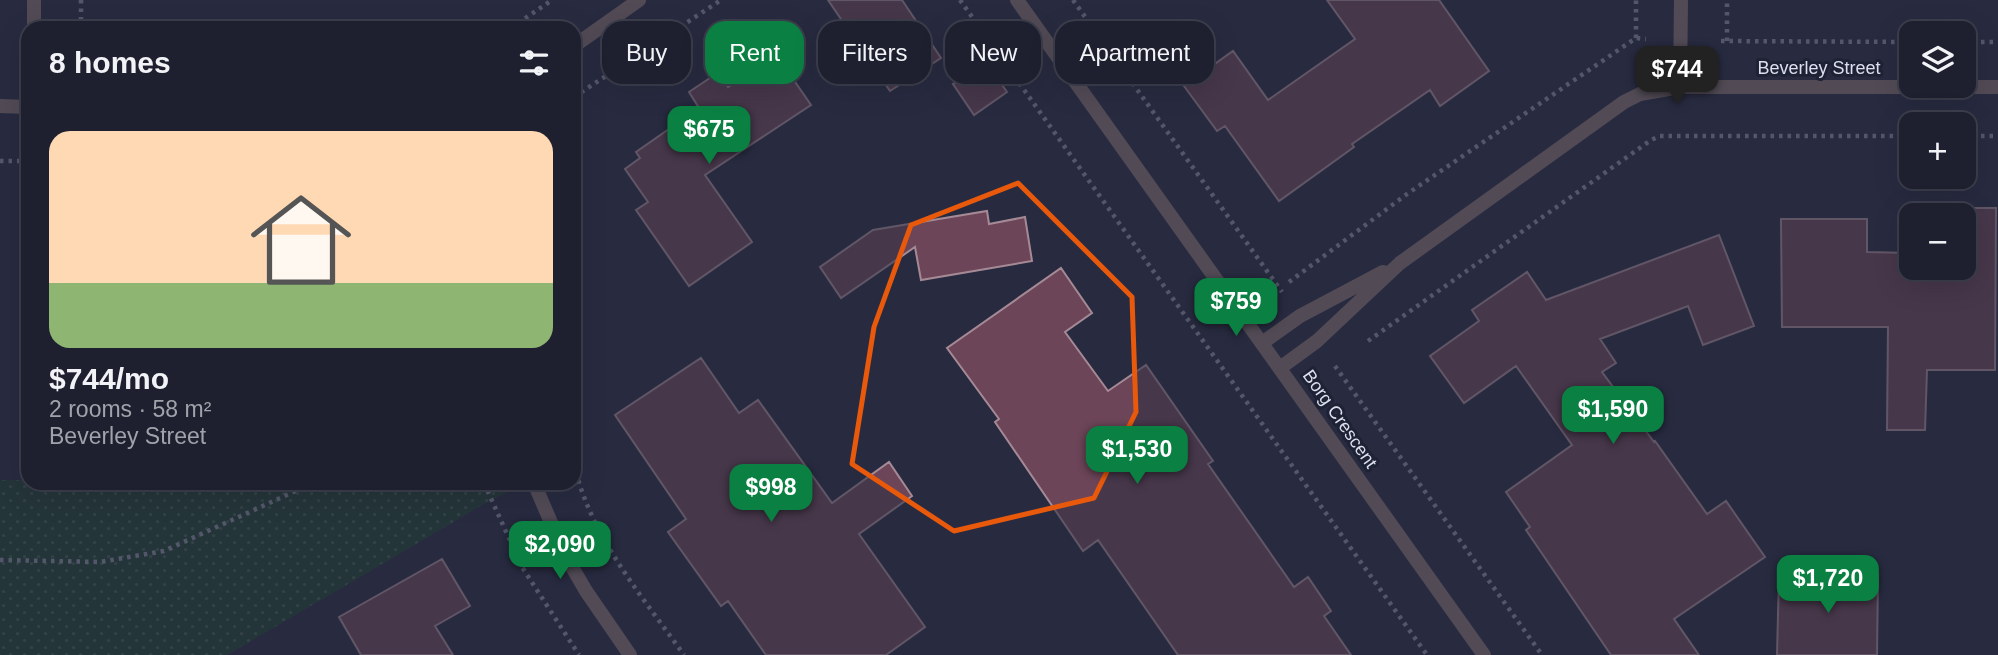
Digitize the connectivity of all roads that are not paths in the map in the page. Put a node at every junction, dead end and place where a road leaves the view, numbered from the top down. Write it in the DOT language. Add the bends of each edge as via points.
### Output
graph roads {
  1 [pos="34,0"];
  2 [pos="639,0"];
  3 [pos="1017,0"];
  4 [pos="1681,0"];
  5 [pos="34,21"];
  6 [pos="581,41"];
  7 [pos="1680,88"];
  8 [pos="1998,88"];
  9 [pos="0,106"];
  10 [pos="21,107"];
  11 [pos="1400,263"];
  12 [pos="1262,343"];
  13 [pos="1280,368"];
  14 [pos="537,490"];
  15 [pos="630,655"];
  16 [pos="1484,655"];
  1 -- 5 [label="street"];
  2 -- 6 [label="street"];
  3 -- 12 [label="street, Borg Crescent"];
  4 -- 7 [label="street"];
  7 -- 8 [label="street, Beverley Street"];
  7 -- 11 [label="street, Beverley Street" via="1640,94 1624,102"];
  9 -- 10 [label="street"];
  11 -- 12 [label="street, Beverley Street" via="1300,316"];
  11 -- 13 [label="street, Beverley Street" via="1317,341"];
  12 -- 13 [label="street, Borg Crescent"];
  13 -- 16 [label="street, Borg Crescent"];
  14 -- 15 [label="street" via="565,555"];
}
